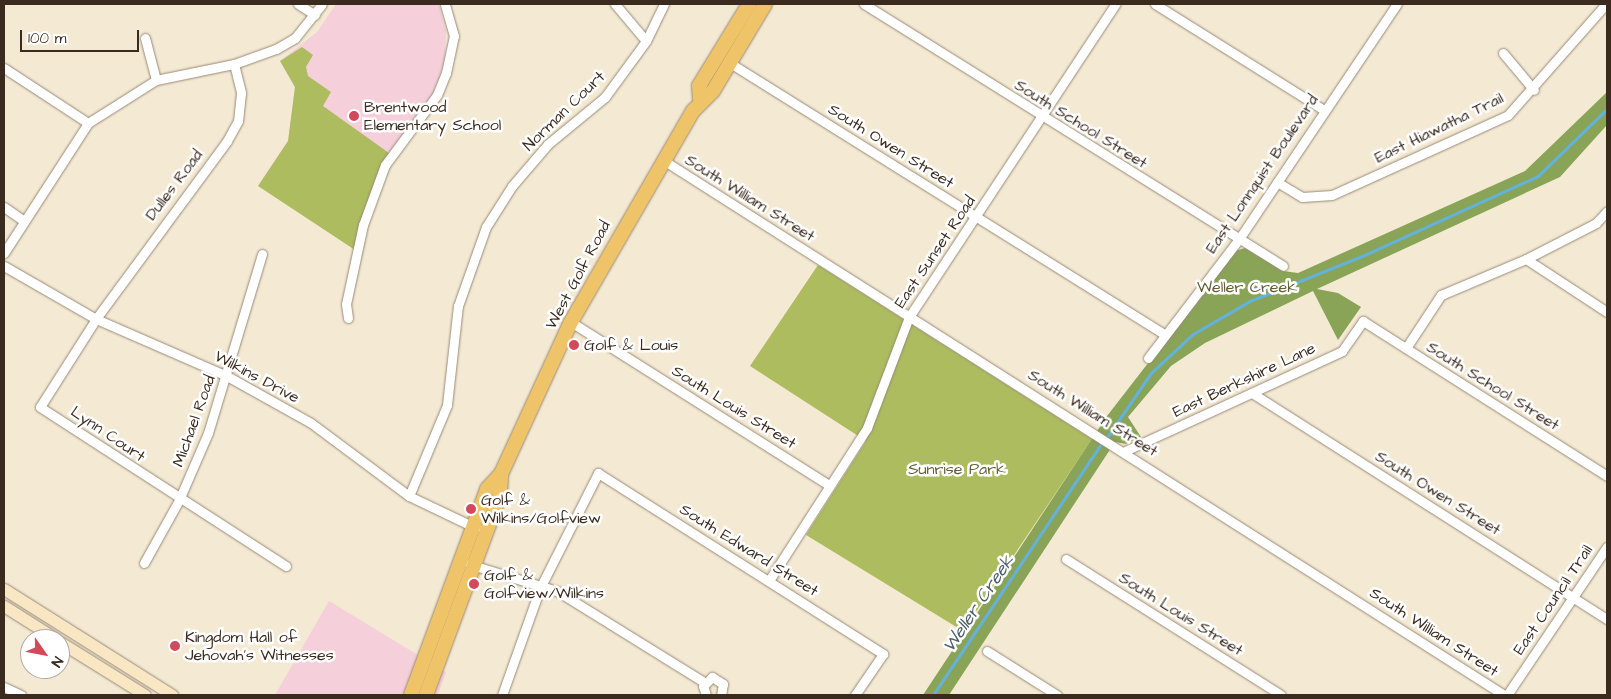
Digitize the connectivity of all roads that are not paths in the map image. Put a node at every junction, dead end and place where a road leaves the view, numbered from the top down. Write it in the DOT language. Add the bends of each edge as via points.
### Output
graph roads {
  1 [pos="298,4"];
  2 [pos="322,4"];
  3 [pos="446,4"];
  4 [pos="615,4"];
  5 [pos="664,4"];
  6 [pos="749,4"];
  7 [pos="766,4"];
  8 [pos="864,4"];
  9 [pos="1115,4"];
  10 [pos="1155,4"];
  11 [pos="1397,4"];
  12 [pos="1606,4"];
  13 [pos="315,15"];
  14 [pos="145,38"];
  15 [pos="646,41"];
  16 [pos="1503,53"];
  17 [pos="730,63"];
  18 [pos="234,64"];
  19 [pos="4,68"];
  20 [pos="156,80"];
  21 [pos="1534,90"];
  22 [pos="700,99"];
  23 [pos="1324,110"];
  24 [pos="1043,118"];
  25 [pos="88,123"];
  26 [pos="663,160"];
  27 [pos="1277,182"];
  28 [pos="4,207"];
  29 [pos="1607,211"];
  30 [pos="976,218"];
  31 [pos="24,222"];
  32 [pos="1239,239"];
  33 [pos="4,253"];
  34 [pos="262,254"];
  35 [pos="1526,259"];
  36 [pos="4,266"];
  37 [pos="1283,266"];
  38 [pos="1607,312"];
  39 [pos="909,317"];
  40 [pos="348,318"];
  41 [pos="96,319"];
  42 [pos="1363,321"];
  43 [pos="571,322"];
  44 [pos="1164,334"];
  45 [pos="1406,348"];
  46 [pos="1148,358"];
  47 [pos="227,376"];
  48 [pos="1252,393"];
  49 [pos="40,407"];
  50 [pos="1125,451"];
  51 [pos="1607,476"];
  52 [pos="829,485"];
  53 [pos="409,496"];
  54 [pos="179,500"];
  55 [pos="479,529"];
  56 [pos="1607,546"];
  57 [pos="1066,558"];
  58 [pos="460,561"];
  59 [pos="144,563"];
  60 [pos="473,565"];
  61 [pos="286,566"];
  62 [pos="770,579"];
  63 [pos="540,588"];
  64 [pos="4,589"];
  65 [pos="1573,597"];
  66 [pos="4,606"];
  67 [pos="1607,619"];
  68 [pos="40,629"];
  69 [pos="70,648"];
  70 [pos="986,651"];
  71 [pos="704,682"];
  72 [pos="6,690"];
  73 [pos="21,695"];
  74 [pos="145,695"];
  75 [pos="172,695"];
  76 [pos="411,695"];
  77 [pos="426,695"];
  78 [pos="502,695"];
  79 [pos="706,695"];
  80 [pos="721,695"];
  81 [pos="855,695"];
  82 [pos="1057,695"];
  83 [pos="1281,695"];
  84 [pos="1506,695"];
  1 -- 13 [label="street"];
  2 -- 13 [label="street"];
  3 -- 40 [label="street" via="454,36 446,73 437,95 385,165 363,225 346,304"];
  4 -- 15 [label="street"];
  5 -- 15 [label="street, Norman Court"];
  6 -- 22 [label="main road, West Golf Road" via="699,86"];
  7 -- 17 [label="main road, West Golf Road"];
  8 -- 24 [label="street, South School Street"];
  9 -- 24 [label="street, East Sunset Road"];
  10 -- 23 [label="street"];
  11 -- 23 [label="street, East Lonnquist Boulevard"];
  12 -- 21 [label="street, East Hiawatha Trail"];
  13 -- 18 [label="street" via="295,38"];
  14 -- 20 [label="street"];
  15 -- 53 [label="street, Norman Court" via="605,97 548,144 512,186 486,227 458,306 447,405"];
  16 -- 21 [label="street"];
  17 -- 22 [label="main road, West Golf Road" via="713,91"];
  17 -- 30 [label="street, South Owen Street"];
  18 -- 20 [label="street"];
  18 -- 41 [label="street, Dulles Road" via="241,93 238,121"];
  19 -- 25 [label="street"];
  20 -- 25 [label="street"];
  21 -- 27 [label="street, East Hiawatha Trail" via="1508,115 1332,195 1302,197"];
  22 -- 26 [label="main road, West Golf Road"];
  23 -- 27 [label="street, East Lonnquist Boulevard"];
  24 -- 30 [label="street, East Sunset Road"];
  24 -- 32 [label="street, South School Street"];
  25 -- 31 [label="street"];
  26 -- 39 [label="street, South William Street"];
  26 -- 43 [label="main road, West Golf Road"];
  27 -- 32 [label="street, East Lonnquist Boulevard"];
  28 -- 31 [label="street"];
  29 -- 35 [label="street" via="1596,223"];
  30 -- 39 [label="street, East Sunset Road"];
  30 -- 44 [label="street, South Owen Street"];
  31 -- 33 [label="street"];
  32 -- 37 [label="street, South School Street"];
  32 -- 44 [label="street, East Lonnquist Boulevard"];
  34 -- 47 [label="street, Michael Road"];
  35 -- 38 [label="street"];
  35 -- 45 [label="street" via="1441,295"];
  36 -- 41 [label="street, Wilkins Drive"];
  39 -- 50 [label="street, South William Street"];
  39 -- 52 [label="street, East Sunset Road" via="867,428"];
  41 -- 47 [label="street, Wilkins Drive"];
  41 -- 49 [label="street, Dulles Road"];
  42 -- 45 [label="street, South School Street"];
  42 -- 48 [label="street, East Berkshire Lane" via="1342,351"];
  43 -- 52 [label="street, South Louis Street"];
  43 -- 55 [label="main road, West Golf Road" via="501,474 500,495"];
  44 -- 46 [label="street, East Lonnquist Boulevard"];
  45 -- 51 [label="street, South School Street"];
  47 -- 53 [label="street, Wilkins Drive" via="311,423"];
  47 -- 54 [label="street, Michael Road"];
  48 -- 50 [label="street, East Berkshire Lane"];
  48 -- 65 [label="street, South Owen Street"];
  49 -- 54 [label="street, Lynn Court"];
  50 -- 84 [label="street, South William Street"];
  52 -- 62 [label="street, East Sunset Road"];
  53 -- 55 [label="street, Wilkins Drive"];
  54 -- 59 [label="street, Michael Road"];
  54 -- 61 [label="street, Lynn Court"];
  55 -- 58 [label="main road, West Golf Road"];
  55 -- 60 [label="main road, West Golf Road"];
  56 -- 65 [label="street, East Council Trail"];
  57 -- 83 [label="street, South Louis Street"];
  58 -- 60 [label="street"];
  58 -- 76 [label="main road, West Golf Road"];
  60 -- 63 [label="street"];
  60 -- 77 [label="main road, West Golf Road"];
  62 -- 63 [label="street, South Edward Street" via="598,473"];
  62 -- 81 [label="street, South Edward Street" via="883,654"];
  63 -- 71 [label="street" via="557,591"];
  63 -- 78 [label="street"];
  64 -- 75 [label="main road"];
  65 -- 67 [label="street, South Owen Street"];
  65 -- 84 [label="street, East Council Trail"];
  66 -- 68 [label="main road"];
  69 -- 74 [label="main road"];
  70 -- 82 [label="street"];
  71 -- 79 [label="street"];
  71 -- 80 [label="street" via="719,678 724,687"];
  72 -- 73 [label="street"];
}
